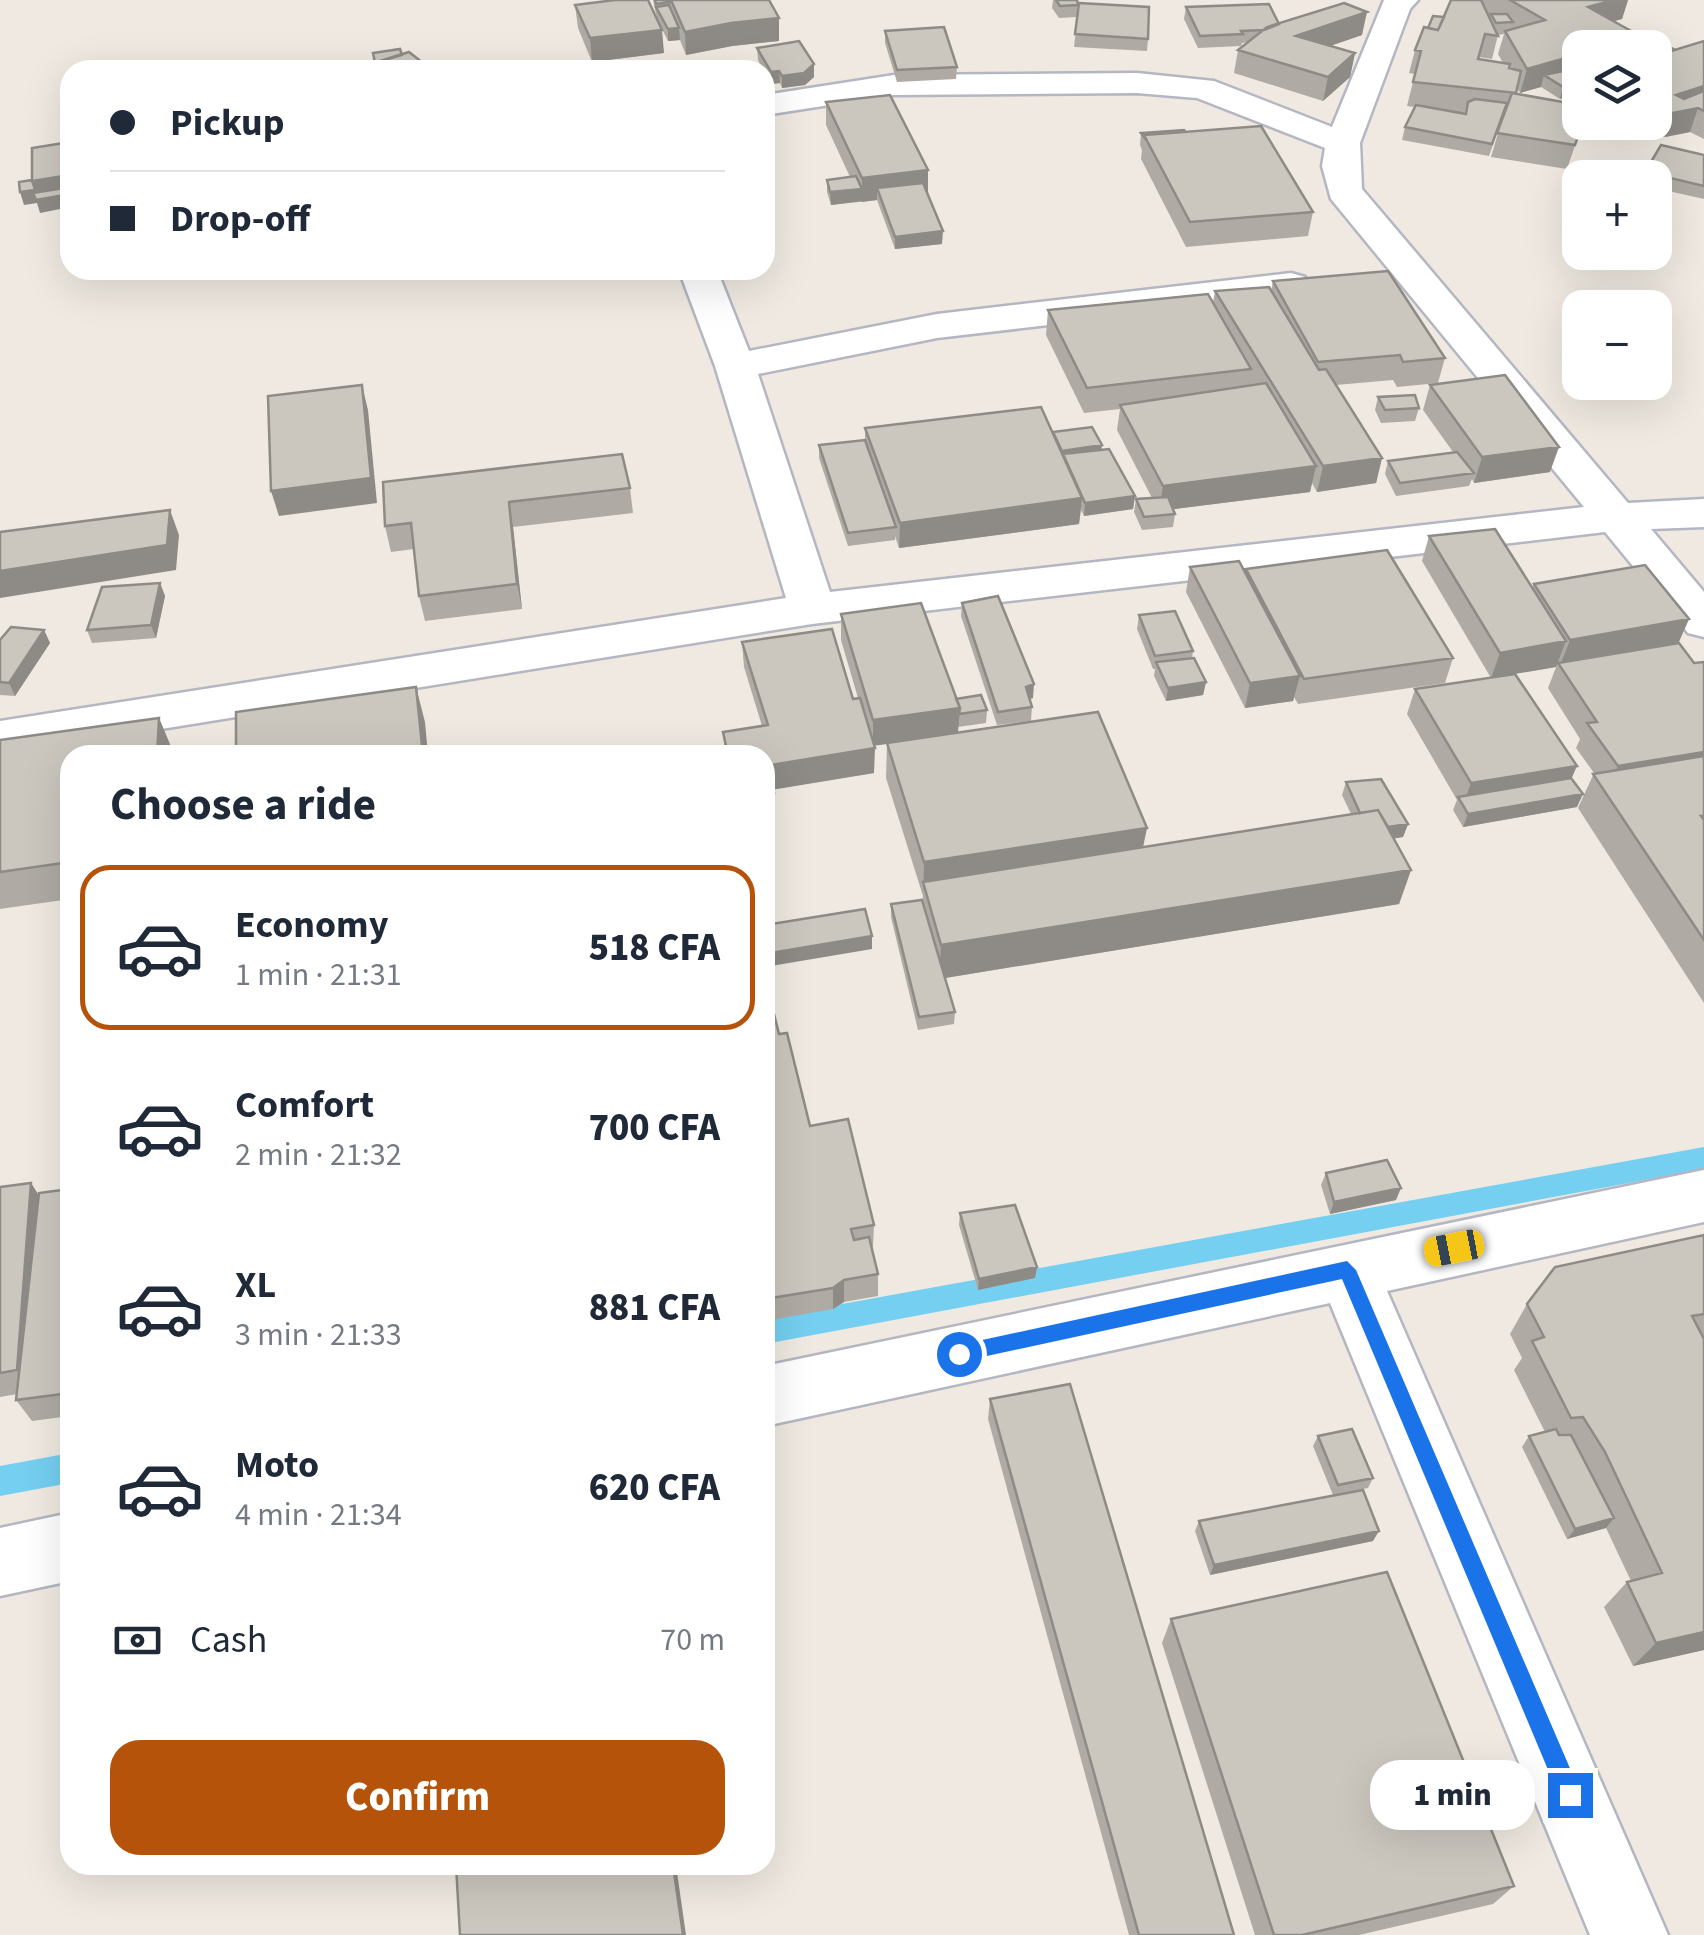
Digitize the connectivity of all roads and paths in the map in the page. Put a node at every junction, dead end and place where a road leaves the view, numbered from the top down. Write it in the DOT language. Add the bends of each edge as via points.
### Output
graph roads {
  1 [pos="1402,0"];
  2 [pos="775,103"];
  3 [pos="1343,143"];
  4 [pos="702,280"];
  5 [pos="1329,280"];
  6 [pos="735,366"];
  7 [pos="1704,513"];
  8 [pos="1619,517"];
  9 [pos="812,609"];
  10 [pos="1704,622"];
  11 [pos="0,738"];
  12 [pos="1704,1196"];
  13 [pos="1347,1270"];
  14 [pos="775,1394"];
  15 [pos="60,1549"];
  16 [pos="0,1562"];
  17 [pos="1629,1935"];
  1 -- 3 [label="street"];
  2 -- 3 [label="street" via="894,85 1153,84 1202,88"];
  3 -- 8 [label="street" via="1344,190 1388,274"];
  4 -- 6 [label="street"];
  5 -- 6 [label="street" via="937,326"];
  6 -- 9 [label="street"];
  7 -- 8 [label="street"];
  8 -- 9 [label="street"];
  8 -- 10 [label="street"];
  9 -- 11 [label="street"];
  12 -- 13 [label="street"];
  13 -- 14 [label="street"];
  13 -- 17 [label="street"];
  15 -- 16 [label="street"];
}
